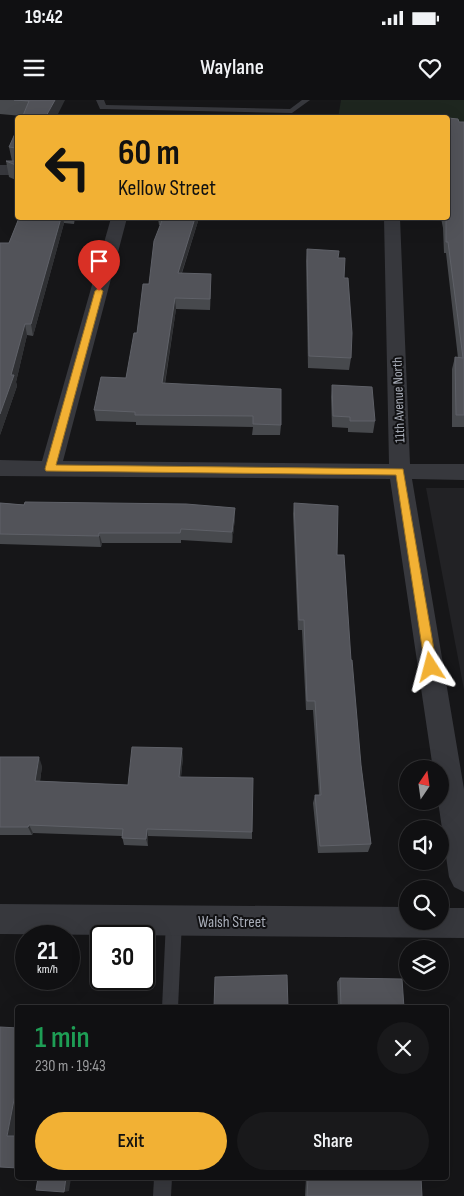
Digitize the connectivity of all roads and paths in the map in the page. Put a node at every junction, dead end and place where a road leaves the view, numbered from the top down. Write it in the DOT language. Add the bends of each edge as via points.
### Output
graph roads {
  1 [pos="100,100"];
  2 [pos="306,100"];
  3 [pos="0,170"];
  4 [pos="15,170"];
  5 [pos="118,220"];
  6 [pos="392,220"];
  7 [pos="0,468"];
  8 [pos="50,469"];
  9 [pos="400,471"];
  10 [pos="464,472"];
  11 [pos="464,877"];
  12 [pos="0,919"];
  13 [pos="174,921"];
  14 [pos="464,923"];
  15 [pos="170,1005"];
  16 [pos="163,1180"];
  17 [pos="162,1196"];
  1 -- 2 [label="lane" via="103,107 292,111"];
  3 -- 4 [label="street"];
  5 -- 8 [label="street"];
  6 -- 9 [label="street, 11th Avenue North"];
  7 -- 8 [label="street"];
  8 -- 9 [label="street"];
  9 -- 10 [label="street"];
  9 -- 11 [label="street, 11th Avenue North"];
  12 -- 13 [label="street, Walsh Street"];
  13 -- 14 [label="street, Walsh Street"];
  13 -- 15 [label="lane"];
  16 -- 17 [label="lane"];
}
